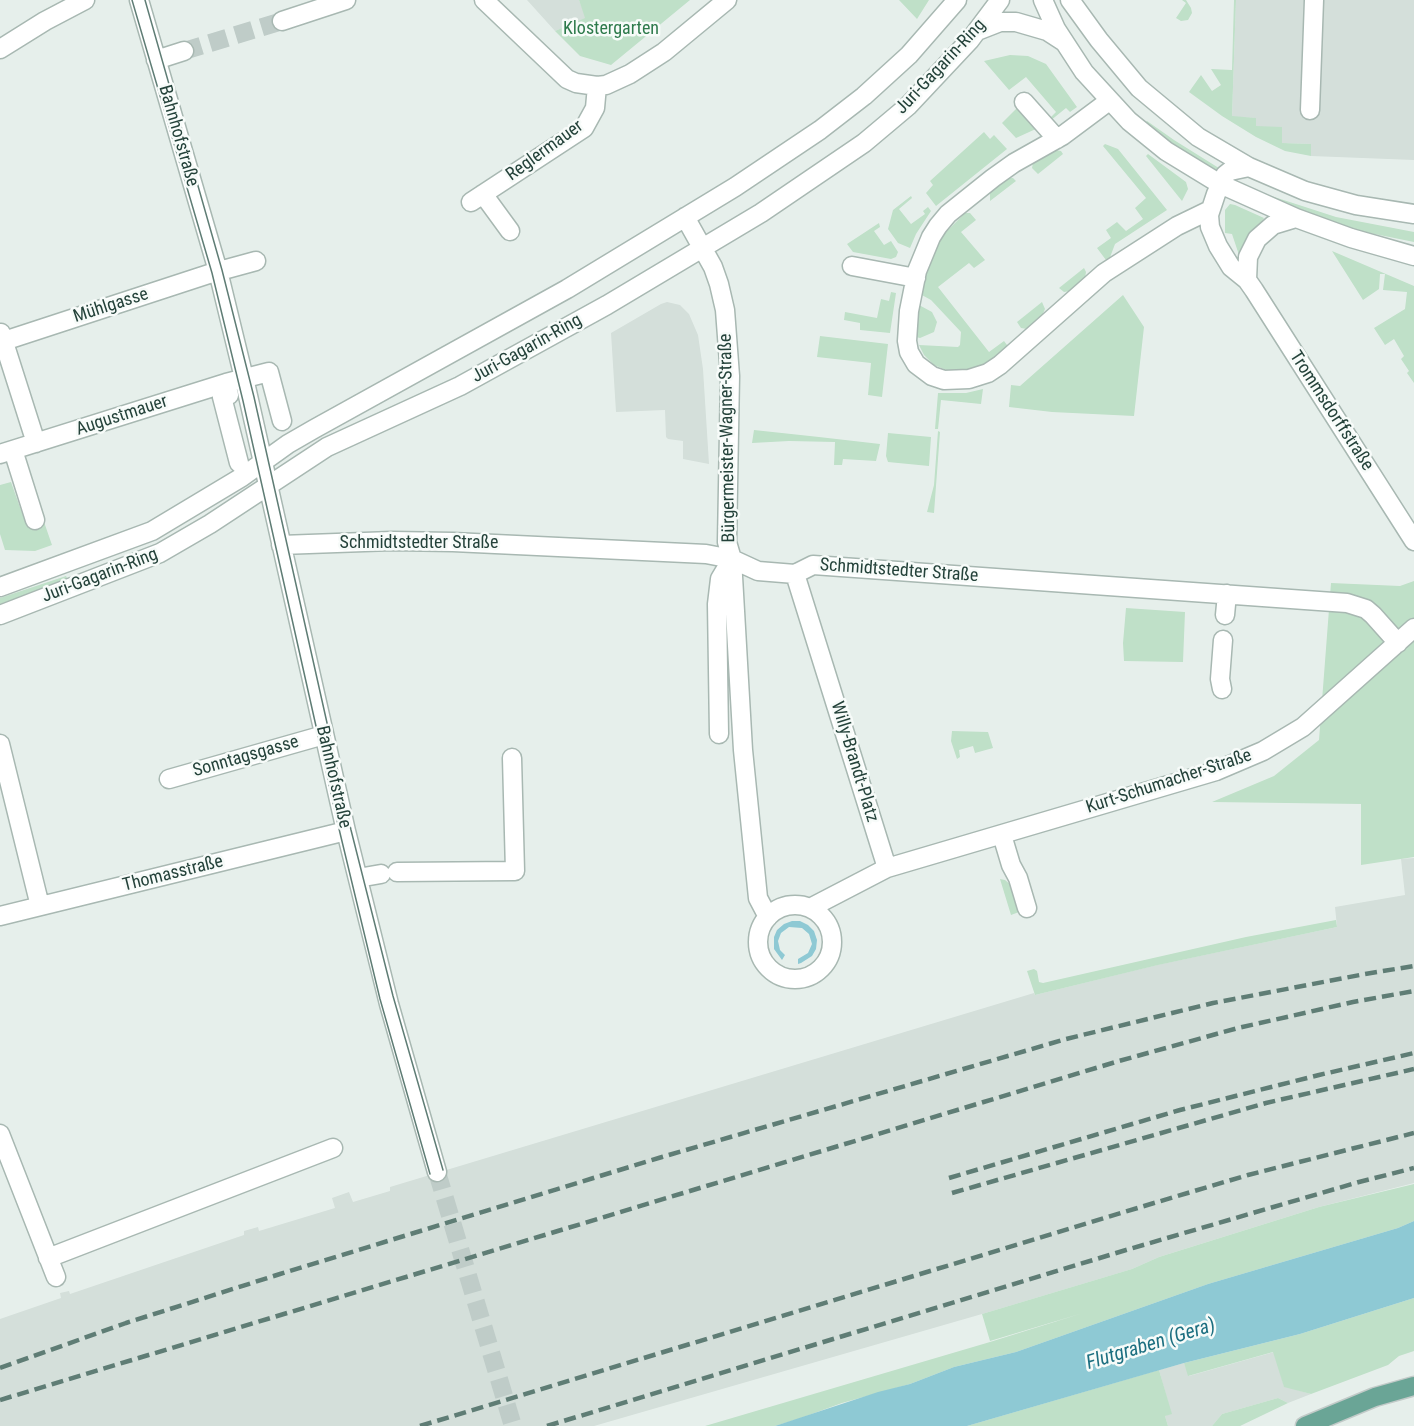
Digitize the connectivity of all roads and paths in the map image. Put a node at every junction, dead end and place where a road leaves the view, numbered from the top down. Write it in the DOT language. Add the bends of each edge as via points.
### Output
graph roads {
  1 [pos="85,0"];
  2 [pos="138,0"];
  3 [pos="346,0"];
  4 [pos="484,0"];
  5 [pos="727,0"];
  6 [pos="957,0"];
  7 [pos="1000,0"];
  8 [pos="1043,0"];
  9 [pos="1070,0"];
  10 [pos="1314,0"];
  11 [pos="282,21"];
  12 [pos="977,31"];
  13 [pos="1065,43"];
  14 [pos="0,49"];
  15 [pos="184,51"];
  16 [pos="156,60"];
  17 [pos="597,86"];
  18 [pos="1109,101"];
  19 [pos="1024,102"];
  20 [pos="1310,110"];
  21 [pos="1060,137"];
  22 [pos="1249,167"];
  23 [pos="1220,184"];
  24 [pos="1210,210"];
  25 [pos="1414,214"];
  26 [pos="685,217"];
  27 [pos="1296,218"];
  28 [pos="510,231"];
  29 [pos="703,248"];
  30 [pos="1414,256"];
  31 [pos="256,261"];
  32 [pos="852,266"];
  33 [pos="218,271"];
  34 [pos="916,278"];
  35 [pos="1247,280"];
  36 [pos="1,339"];
  37 [pos="244,378"];
  38 [pos="226,383"];
  39 [pos="252,416"];
  40 [pos="229,424"];
  41 [pos="36,443"];
  42 [pos="6,452"];
  43 [pos="239,463"];
  44 [pos="262,463"];
  45 [pos="270,494"];
  46 [pos="36,519"];
  47 [pos="1414,541"];
  48 [pos="281,545"];
  49 [pos="732,559"];
  50 [pos="795,574"];
  51 [pos="0,587"];
  52 [pos="1227,594"];
  53 [pos="0,615"];
  54 [pos="1225,615"];
  55 [pos="1414,628"];
  56 [pos="1223,640"];
  57 [pos="1398,643"];
  58 [pos="1222,689"];
  59 [pos="719,734"];
  60 [pos="324,735"];
  61 [pos="0,744"];
  62 [pos="512,758"];
  63 [pos="169,779"];
  64 [pos="346,831"];
  65 [pos="1002,835"];
  66 [pos="887,868"];
  67 [pos="358,878"];
  68 [pos="40,906"];
  69 [pos="810,908"];
  70 [pos="1027,908"];
  71 [pos="0,916"];
  72 [pos="768,917"];
  73 [pos="0,1134"];
  74 [pos="333,1148"];
  75 [pos="437,1172"];
  76 [pos="48,1258"];
  77 [pos="56,1277"];
  78 [pos="1414,1386"];
  79 [pos="1305,1426"];
  1 -- 14 [label="street"];
  2 -- 16 [label="street, Bahnhofstraße"];
  3 -- 11 [label="street"];
  4 -- 17 [label="street" via="567,79"];
  5 -- 17 [label="street" via="664,52 630,74"];
  6 -- 26 [label="street, Juri-Gagarin-Ring" via="909,55 864,96 820,130"];
  7 -- 12 [label="street, Juri-Gagarin-Ring"];
  8 -- 13 [label="street"];
  9 -- 22 [label="street" via="1139,88 1198,137"];
  10 -- 20 [label="street"];
  12 -- 13 [label="street" via="1000,22 1016,22 1047,31"];
  12 -- 29 [label="street, Juri-Gagarin-Ring" via="927,88 864,143"];
  13 -- 18 [label="street"];
  15 -- 16 [label="street"];
  16 -- 33 [label="street, Bahnhofstraße"];
  17 -- 28 [label="street, Reglermauer" via="595,108 584,128 574,129 477,198"];
  18 -- 21 [label="street"];
  18 -- 23 [label="street" via="1147,137"];
  19 -- 21 [label="street"];
  21 -- 34 [label="street" via="1014,163 948,214 931,237"];
  22 -- 23 [label="street" via="1230,171"];
  22 -- 25 [label="street" via="1330,199"];
  23 -- 24 [label="street"];
  23 -- 27 [label="street"];
  24 -- 34 [label="street" via="1177,226 1104,273 1000,365 978,376 944,380 924,371 909,352 907,329"];
  24 -- 35 [label="street, Trommsdorffstraße" via="1210,227 1218,246 1231,267"];
  26 -- 29 [label="street, Bürgermeister-Wagner-Straße"];
  26 -- 44 [label="street, Juri-Gagarin-Ring" via="567,289 314,429"];
  27 -- 30 [label="street"];
  27 -- 35 [label="street" via="1273,225 1257,239 1248,257"];
  29 -- 45 [label="street, Juri-Gagarin-Ring" via="460,386 327,447"];
  29 -- 49 [label="street, Bürgermeister-Wagner-Straße" via="719,284 728,338 727,542"];
  31 -- 33 [label="street"];
  32 -- 34 [label="street"];
  33 -- 36 [label="street, Mühlgasse"];
  33 -- 37 [label="street, Bahnhofstraße"];
  35 -- 47 [label="street, Trommsdorffstraße"];
  36 -- 41 [label="street, Mühlgasse"];
  37 -- 38 [label="street, Augustmauer"];
  37 -- 39 [label="street, Bahnhofstraße"];
  37 -- 39 [label="street" via="268,372 281,414"];
  38 -- 40 [label="street" via="229,395 222,397"];
  38 -- 41 [label="street, Augustmauer"];
  39 -- 40 [label="street"];
  39 -- 44 [label="street, Bahnhofstraße"];
  40 -- 43 [label="street"];
  41 -- 42 [label="street, Augustmauer"];
  42 -- 46 [label="street"];
  44 -- 45 [label="street, Bahnhofstraße"];
  44 -- 51 [label="street, Juri-Gagarin-Ring" via="152,531"];
  45 -- 48 [label="street, Bahnhofstraße"];
  45 -- 53 [label="street, Juri-Gagarin-Ring" via="160,554"];
  48 -- 49 [label="street, Schmidtstedter Straße" via="500,543 706,554"];
  48 -- 60 [label="street, Bahnhofstraße"];
  49 -- 50 [label="street, Schmidtstedter Straße" via="758,571"];
  49 -- 59 [label="street" via="720,579 717,604"];
  49 -- 72 [label="street" via="743,750 758,898"];
  50 -- 52 [label="street, Schmidtstedter Straße" via="813,565"];
  50 -- 66 [label="street, Willy-Brandt-Platz"];
  52 -- 54 [label="street"];
  52 -- 57 [label="street, Schmidtstedter Straße" via="1357,605 1374,615"];
  55 -- 57 [label="street, Kurt-Schumacher-Straße"];
  56 -- 58 [label="street"];
  57 -- 65 [label="street, Kurt-Schumacher-Straße" via="1303,727 1263,751 1216,771"];
  60 -- 63 [label="street, Sonntagsgasse"];
  60 -- 64 [label="street, Bahnhofstraße"];
  61 -- 68 [label="street"];
  62 -- 67 [label="street" via="515,871 389,873"];
  64 -- 67 [label="street, Bahnhofstraße"];
  64 -- 68 [label="street, Thomasstraße"];
  65 -- 66 [label="street, Kurt-Schumacher-Straße"];
  65 -- 70 [label="street"];
  66 -- 69 [label="street"];
  67 -- 75 [label="street, Bahnhofstraße"];
  68 -- 71 [label="street, Thomasstraße"];
  69 -- 72 [label="street" via="795,905"];
  69 -- 72 [label="street" via="830,927 833,947 825,965 813,976 797,980 779,975 764,962 758,947 760,931"];
  73 -- 76 [label="street"];
  74 -- 76 [label="street"];
  76 -- 77 [label="street"];
  78 -- 79 [label="main road" via="1375,1397"];
}
